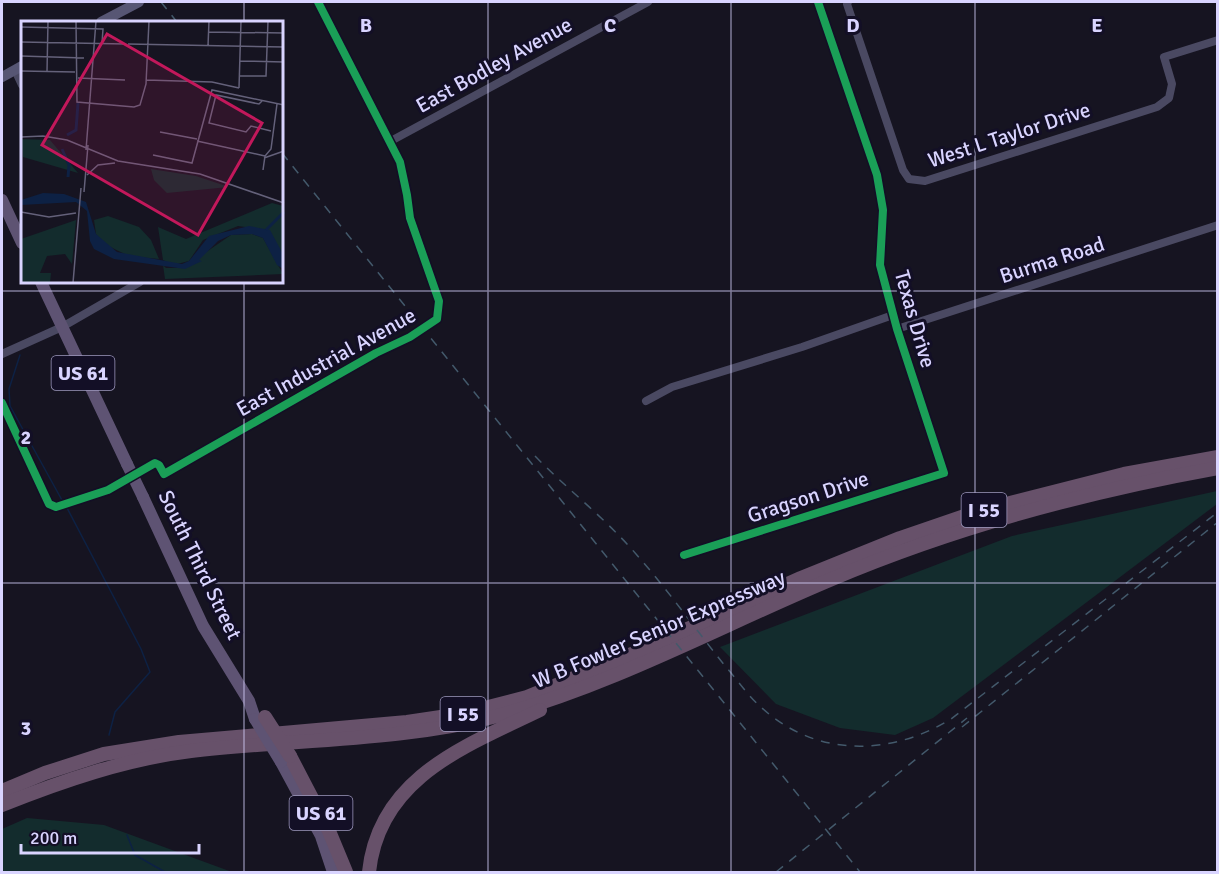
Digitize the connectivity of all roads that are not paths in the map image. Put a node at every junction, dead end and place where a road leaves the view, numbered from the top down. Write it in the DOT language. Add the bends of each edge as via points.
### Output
graph roads {
  1 [pos="139,2"];
  2 [pos="318,2"];
  3 [pos="648,2"];
  4 [pos="818,2"];
  5 [pos="848,2"];
  6 [pos="103,21"];
  7 [pos="1218,40"];
  8 [pos="9,72"];
  9 [pos="21,84"];
  10 [pos="389,142"];
  11 [pos="2,200"];
  12 [pos="1218,225"];
  13 [pos="21,241"];
  14 [pos="42,284"];
  15 [pos="137,284"];
  16 [pos="893,315"];
  17 [pos="62,327"];
  18 [pos="897,330"];
  19 [pos="2,354"];
  20 [pos="646,400"];
  21 [pos="2,403"];
  22 [pos="1218,457"];
  23 [pos="1218,468"];
  24 [pos="944,473"];
  25 [pos="684,555"];
  26 [pos="582,689"];
  27 [pos="260,718"];
  28 [pos="285,759"];
  29 [pos="2,791"];
  30 [pos="2,805"];
  31 [pos="333,873"];
  32 [pos="346,873"];
  33 [pos="369,873"];
  1 -- 6 [label="main road"];
  2 -- 10 [label="street"];
  3 -- 10 [label="street, East Bodley Avenue"];
  4 -- 16 [label="street, Texas Drive" via="877,175 883,210 880,265"];
  5 -- 7 [label="street, West L Taylor Drive" via="903,170 909,179 925,182 1157,106 1169,98 1172,84 1164,57"];
  8 -- 9 [label="street"];
  10 -- 21 [label="street, East Industrial Avenue" via="400,162 410,218 436,292 440,308 437,319 164,474 155,463 108,490 56,507 49,504"];
  11 -- 13 [label="main road"];
  12 -- 18 [label="street, Burma Road"];
  14 -- 17 [label="main road, South Third Street / US 61"];
  15 -- 17 [label="street"];
  16 -- 18 [label="street, Texas Drive"];
  16 -- 20 [label="street" via="672,387"];
  17 -- 19 [label="street"];
  17 -- 27 [label="main road, South Third Street / US 61, bridge" via="203,626"];
  18 -- 24 [label="street, Texas Drive"];
  22 -- 29 [label="highway, W B Fowler Senior Expressway / I 55" via="1124,474 993,507 910,535 516,700 418,720 179,742 104,754"];
  23 -- 26 [label="highway, W B Fowler Senior Expressway / I 55" via="1082,496 944,536 831,579"];
  24 -- 25 [label="street, Gragson Drive"];
  26 -- 30 [label="highway, W B Fowler Senior Expressway / I 55" via="500,715 420,731 189,751 53,784"];
  26 -- 33 [label="highway" via="455,751 425,771 395,801 379,834"];
  27 -- 28 [label="highway, South Third Street / US 61, bridge"];
  28 -- 31 [label="main road, South Third Street / US 61" via="321,836"];
  28 -- 32 [label="highway, South Third Street / US 61" via="329,831"];
}
